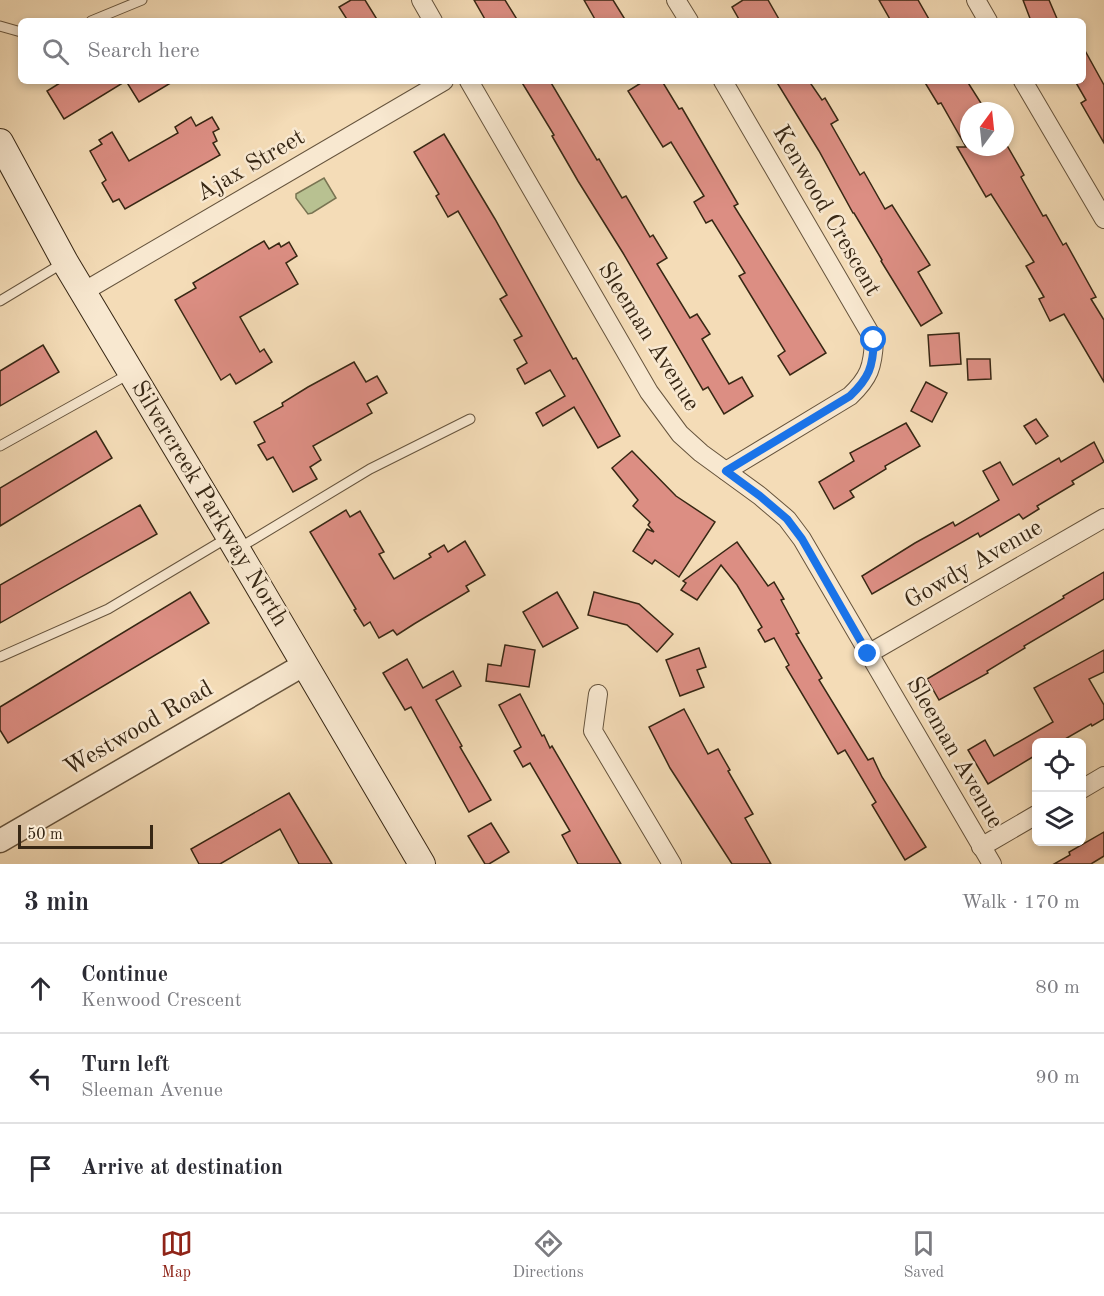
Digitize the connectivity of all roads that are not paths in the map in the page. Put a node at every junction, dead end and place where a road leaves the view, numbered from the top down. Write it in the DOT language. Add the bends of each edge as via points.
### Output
graph roads {
  1 [pos="142,0"];
  2 [pos="421,0"];
  3 [pos="676,0"];
  4 [pos="976,0"];
  5 [pos="98,18"];
  6 [pos="431,18"];
  7 [pos="686,18"];
  8 [pos="986,18"];
  9 [pos="0,26"];
  10 [pos="18,31"];
  11 [pos="439,84"];
  12 [pos="471,84"];
  13 [pos="725,84"];
  14 [pos="1025,84"];
  15 [pos="0,142"];
  16 [pos="1104,219"];
  17 [pos="65,262"];
  18 [pos="83,292"];
  19 [pos="0,301"];
  20 [pos="130,373"];
  21 [pos="470,419"];
  22 [pos="0,446"];
  23 [pos="726,471"];
  24 [pos="1104,518"];
  25 [pos="233,543"];
  26 [pos="868,654"];
  27 [pos="0,657"];
  28 [pos="305,664"];
  29 [pos="598,694"];
  30 [pos="1104,776"];
  31 [pos="1086,787"];
  32 [pos="1032,817"];
  33 [pos="0,841"];
  34 [pos="981,847"];
  35 [pos="422,864"];
  36 [pos="672,864"];
  37 [pos="992,864"];
  1 -- 5 [label="lane"];
  2 -- 6 [label="street"];
  3 -- 7 [label="street"];
  4 -- 8 [label="street"];
  9 -- 10 [label="lane"];
  11 -- 18 [label="street, Ajax Street"];
  12 -- 23 [label="street, Sleeman Avenue" via="649,392 676,429"];
  13 -- 23 [label="street, Kenwood Crescent" via="874,340 873,362 864,382 850,396"];
  14 -- 16 [label="street"];
  15 -- 17 [label="main road, Silvercreek Parkway North"];
  17 -- 18 [label="main road, Silvercreek Parkway North"];
  17 -- 19 [label="lane"];
  18 -- 20 [label="main road, Silvercreek Parkway North"];
  20 -- 22 [label="lane"];
  20 -- 25 [label="main road, Silvercreek Parkway North"];
  21 -- 25 [label="lane"];
  23 -- 26 [label="street, Sleeman Avenue" via="787,519"];
  24 -- 26 [label="street, Gowdy Avenue"];
  25 -- 27 [label="lane" via="108,609"];
  25 -- 28 [label="main road, Silvercreek Parkway North"];
  26 -- 34 [label="street, Sleeman Avenue"];
  28 -- 33 [label="street, Westwood Road"];
  28 -- 35 [label="main road, Silvercreek Parkway North"];
  29 -- 36 [label="street" via="593,731"];
  30 -- 31 [label="street"];
  32 -- 34 [label="street"];
  34 -- 37 [label="street, Sleeman Avenue"];
}
